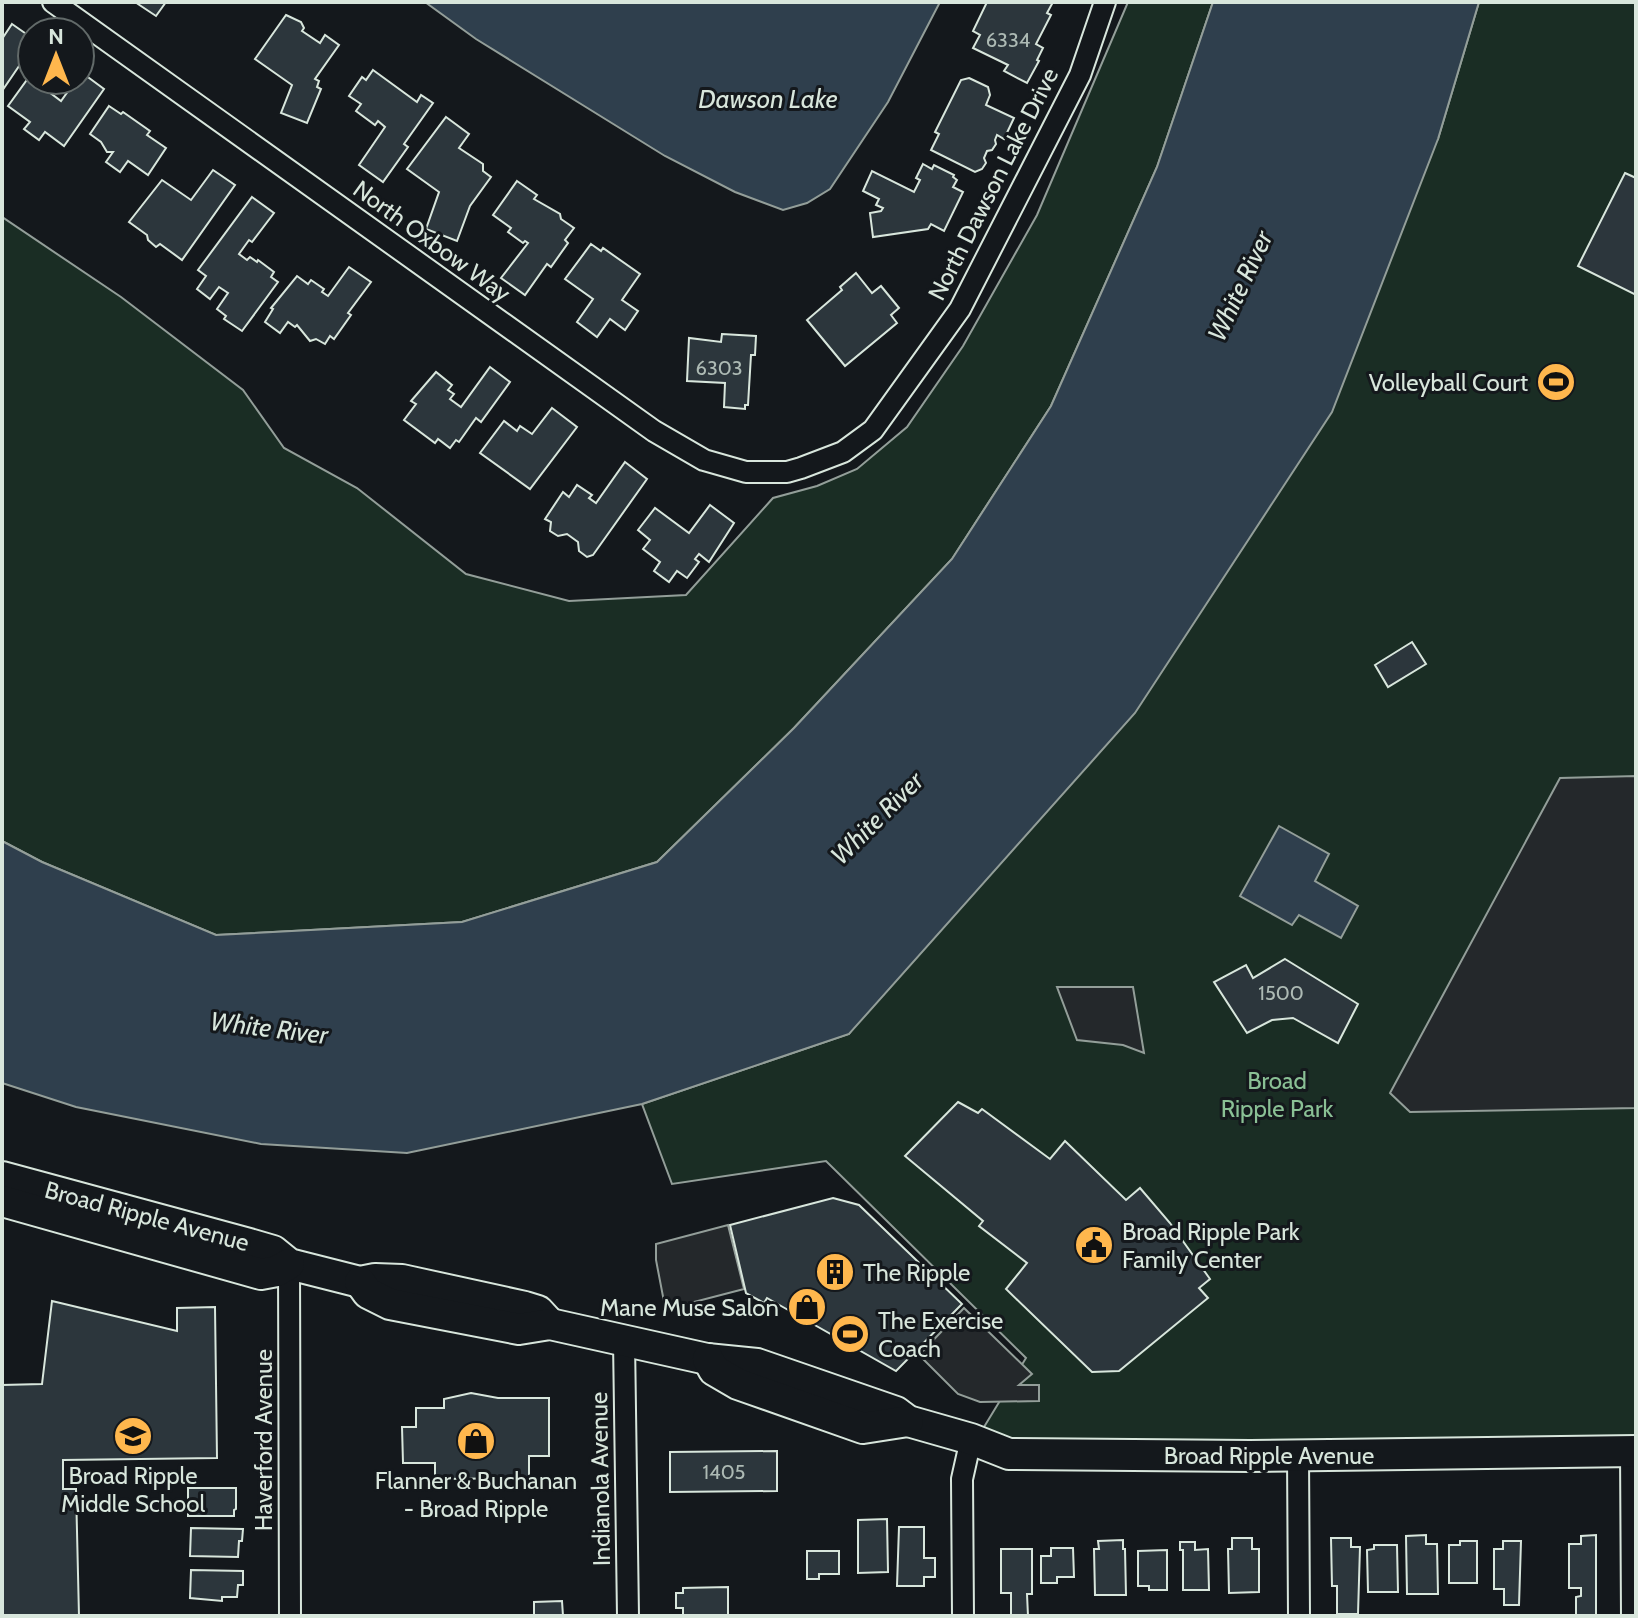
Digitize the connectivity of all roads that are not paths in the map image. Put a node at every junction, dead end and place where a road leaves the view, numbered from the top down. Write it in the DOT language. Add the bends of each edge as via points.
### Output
graph roads {
  1 [pos="53,2"];
  2 [pos="1105,2"];
  3 [pos="801,468"];
  4 [pos="2,1177"];
  5 [pos="2,1201"];
  6 [pos="289,1264"];
  7 [pos="624,1341"];
  8 [pos="971,1439"];
  9 [pos="1633,1451"];
  10 [pos="1298,1455"];
  11 [pos="290,1616"];
  12 [pos="628,1616"];
  13 [pos="963,1616"];
  14 [pos="1299,1616"];
  15 [pos="1632,1616"];
  1 -- 3 [label="street, North Oxbow Way" via="654,431 704,460 746,472"];
  2 -- 3 [label="street, North Dawson Lake Drive" via="1080,75 960,309 873,430 843,452"];
  4 -- 6 [label="street, Broad Ripple Avenue" via="273,1251"];
  5 -- 6 [label="street, Broad Ripple Avenue" via="261,1274"];
  6 -- 7 [label="street, Broad Ripple Avenue" via="360,1282 402,1280 479,1297 538,1311 550,1324"];
  6 -- 11 [label="street, Haverford Avenue"];
  7 -- 8 [label="street, Broad Ripple Avenue" via="769,1368"];
  7 -- 12 [label="street, Indianola Avenue"];
  8 -- 10 [label="street, Broad Ripple Avenue" via="1009,1454"];
  8 -- 13 [label="street" via="962,1479"];
  9 -- 10 [label="street, Broad Ripple Avenue"];
  9 -- 15 [label="street"];
  10 -- 14 [label="street"];
}
